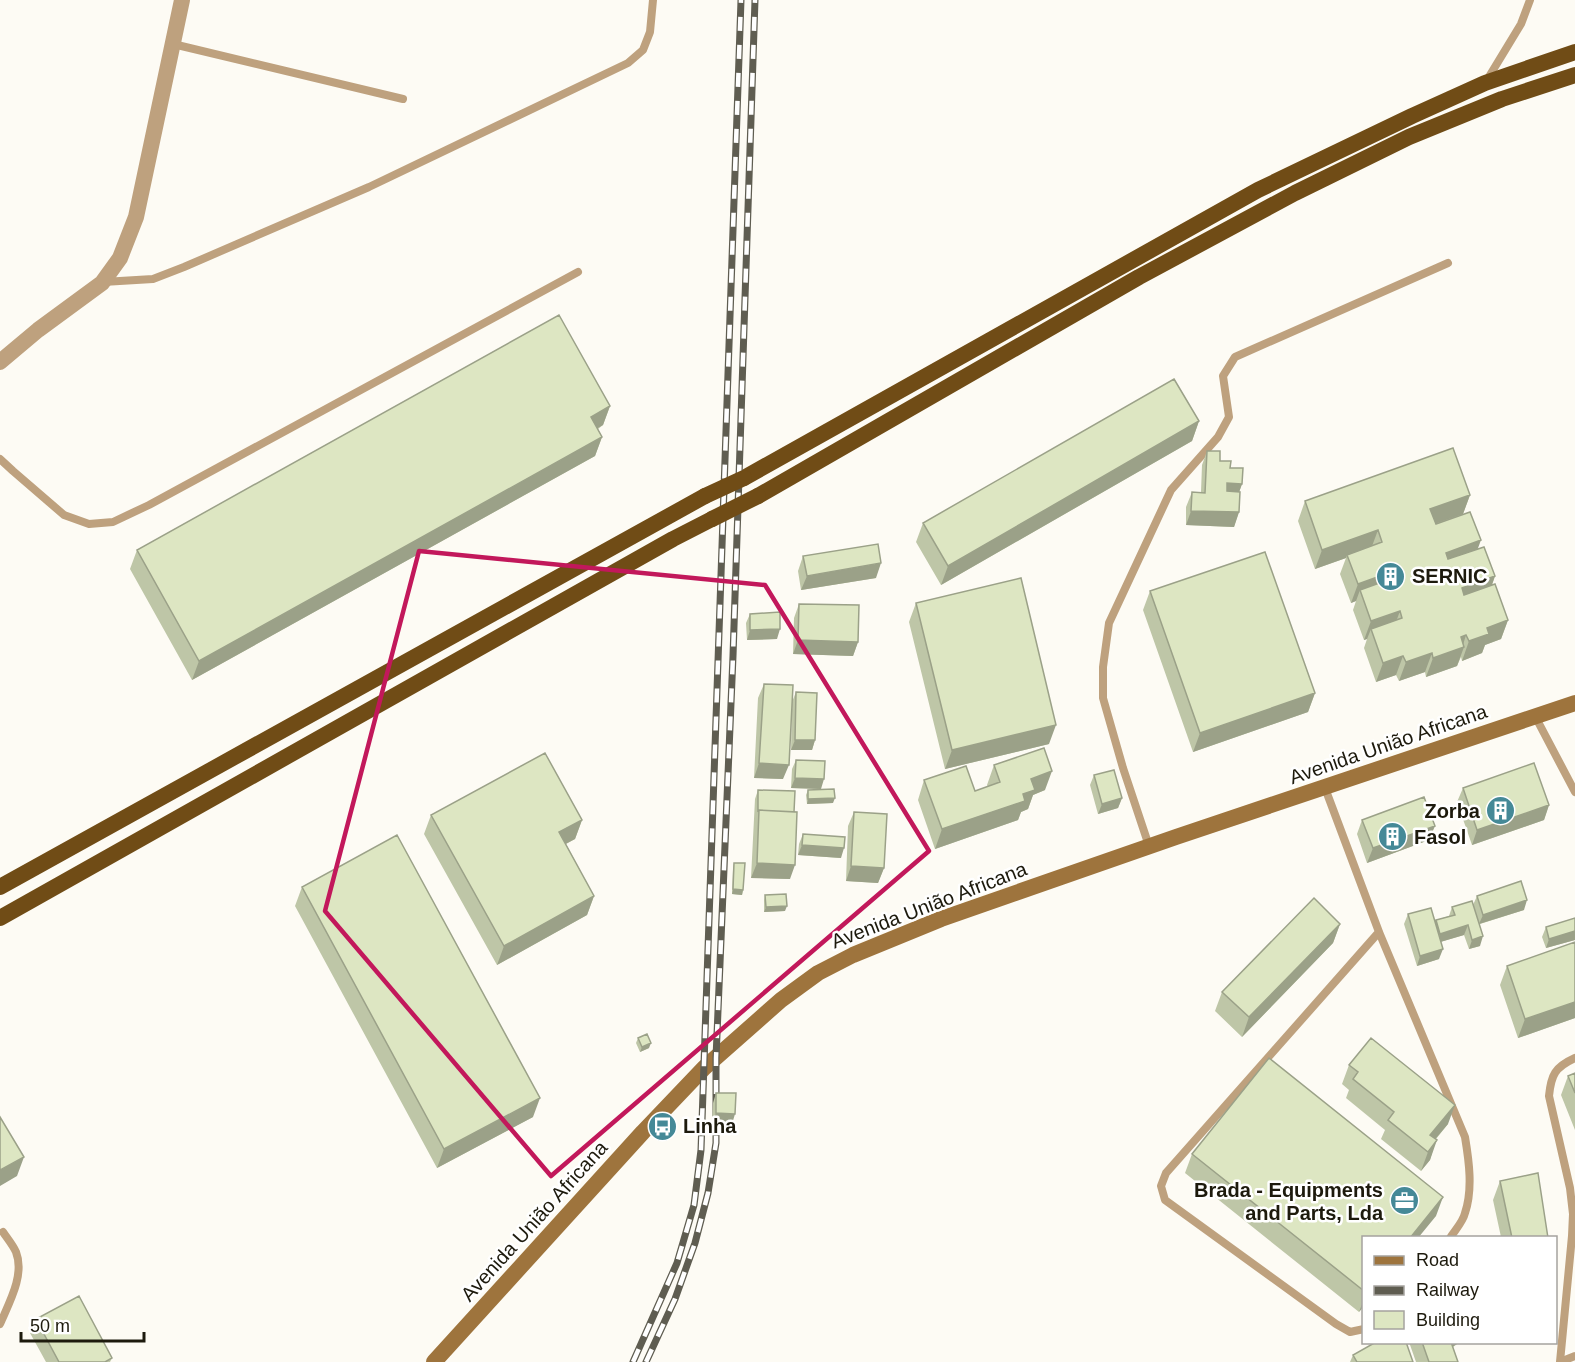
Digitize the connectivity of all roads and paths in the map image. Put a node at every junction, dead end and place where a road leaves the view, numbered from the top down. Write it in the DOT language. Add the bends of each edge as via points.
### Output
graph roads {
  1 [pos="182,0"];
  2 [pos="653,0"];
  3 [pos="1530,0"];
  4 [pos="173,44"];
  5 [pos="1575,52"];
  6 [pos="1575,75"];
  7 [pos="1485,83"];
  8 [pos="403,99"];
  9 [pos="1448,263"];
  10 [pos="578,272"];
  11 [pos="102,282"];
  12 [pos="0,362"];
  13 [pos="0,459"];
  14 [pos="1575,703"];
  15 [pos="1535,716"];
  16 [pos="1325,788"];
  17 [pos="1575,792"];
  18 [pos="1149,846"];
  19 [pos="0,887"];
  20 [pos="0,918"];
  21 [pos="1379,932"];
  22 [pos="1575,1058"];
  23 [pos="3,1232"];
  24 [pos="1451,1236"];
  25 [pos="0,1324"];
  26 [pos="1362,1329"];
  27 [pos="1575,1356"];
  28 [pos="434,1362"];
  1 -- 4 [label="street"];
  2 -- 11 [label="lane" via="650,32 643,50 628,63 369,187 184,267 153,279"];
  3 -- 7 [label="lane" via="1521,24"];
  4 -- 8 [label="lane"];
  4 -- 11 [label="street" via="136,217 120,258"];
  5 -- 7 [label="highway"];
  6 -- 20 [label="highway, bridge" via="1502,99 1409,137 1138,277 758,496 673,539"];
  7 -- 19 [label="highway, bridge" via="1258,190"];
  9 -- 18 [label="lane" via="1235,357 1223,376 1229,417 1218,437 1171,490 1109,623 1103,698"];
  10 -- 13 [label="lane" via="113,522 89,524 64,515"];
  11 -- 12 [label="street"];
  14 -- 15 [label="main road, Avenida União Africana"];
  15 -- 16 [label="main road, Avenida União Africana"];
  15 -- 17 [label="lane"];
  16 -- 18 [label="main road, Avenida União Africana"];
  16 -- 21 [label="lane"];
  18 -- 28 [label="main road, Avenida União Africana" via="941,919 818,973 704,1068"];
  21 -- 24 [label="lane" via="1465,1137 1469,1163 1465,1214"];
  21 -- 26 [label="lane" via="1166,1173 1161,1186 1165,1200 1336,1324 1350,1332"];
  22 -- 27 [label="lane" via="1555,1072 1549,1096 1573,1214 1560,1362"];
  23 -- 25 [label="lane" via="16,1253 18,1273"];
}
